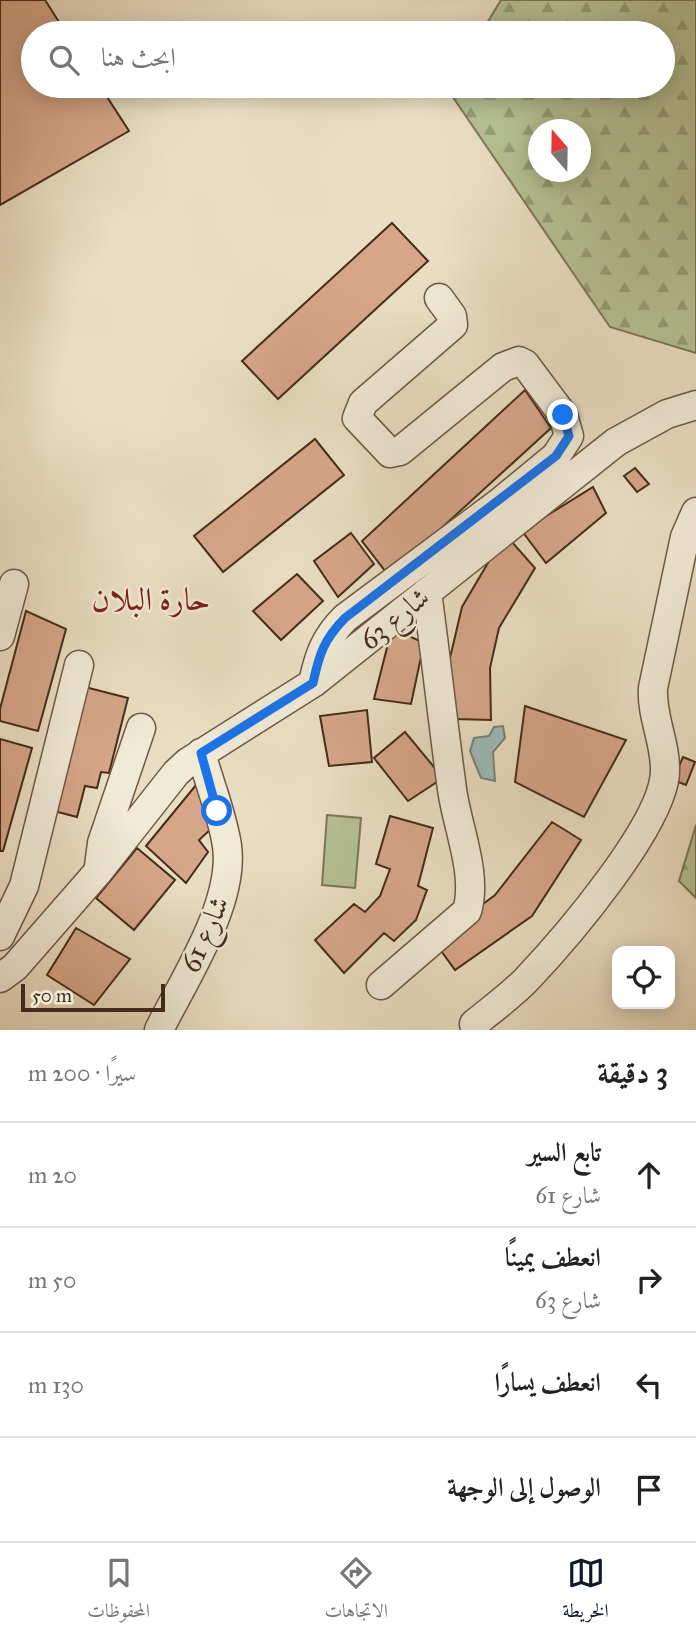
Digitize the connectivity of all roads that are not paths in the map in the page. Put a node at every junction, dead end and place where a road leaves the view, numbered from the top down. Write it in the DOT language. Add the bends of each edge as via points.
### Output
graph roads {
  1 [pos="439,298"];
  2 [pos="696,405"];
  3 [pos="696,512"];
  4 [pos="13,584"];
  5 [pos="427,592"];
  6 [pos="0,636"];
  7 [pos="79,665"];
  8 [pos="313,683"];
  9 [pos="141,729"];
  10 [pos="201,753"];
  11 [pos="98,872"];
  12 [pos="0,936"];
  13 [pos="0,978"];
  14 [pos="381,985"];
  15 [pos="474,1024"];
  16 [pos="159,1030"];
  1 -- 8 [label="street" via="453,325 363,403 358,418 366,431 390,453 400,451 503,367 519,361 563,415 569,436 556,456 345,618 319,651"];
  2 -- 5 [label="street, شارع 63" via="667,414 616,442"];
  3 -- 15 [label="street" via="685,537 653,688 665,774 659,799 632,847 573,927 526,981"];
  4 -- 6 [label="street"];
  5 -- 8 [label="street, شارع 63"];
  5 -- 14 [label="street" via="452,792 470,879 469,903 467,911"];
  7 -- 12 [label="street" via="24,886"];
  8 -- 10 [label="street, شارع 63"];
  9 -- 11 [label="street" via="102,843"];
  10 -- 11 [label="street, شارع 63" via="176,774"];
  10 -- 16 [label="street, شارع 61" via="227,844 226,880 214,919"];
  11 -- 13 [label="street, شارع 63" via="15,967"];
}
